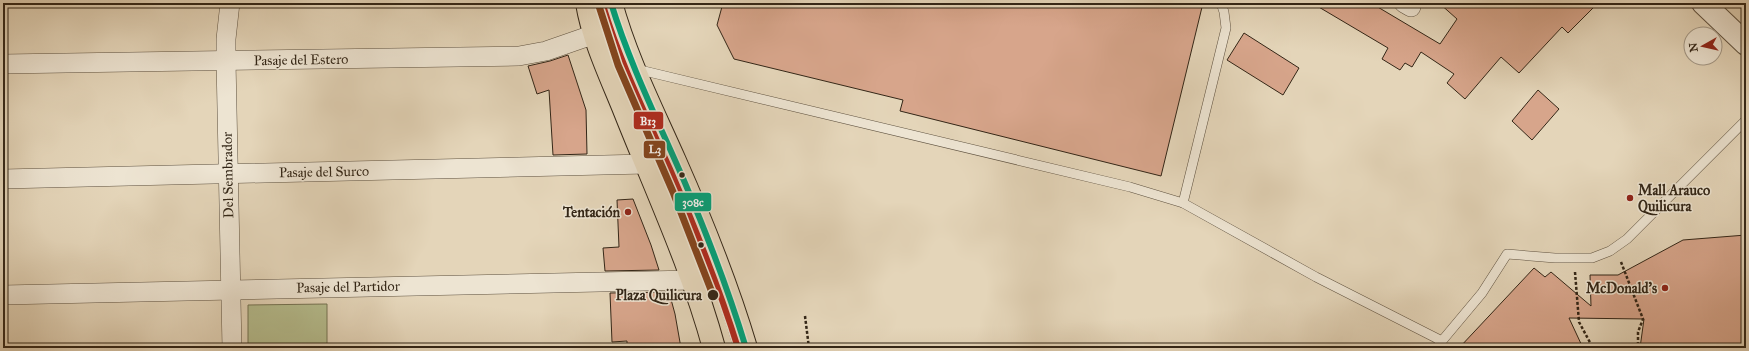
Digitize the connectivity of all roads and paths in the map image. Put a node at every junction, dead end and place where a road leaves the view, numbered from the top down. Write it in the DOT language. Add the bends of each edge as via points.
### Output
graph roads {
  1 [pos="230,3"];
  2 [pos="587,3"];
  3 [pos="611,3"];
  4 [pos="1221,3"];
  5 [pos="1702,3"];
  6 [pos="595,34"];
  7 [pos="1746,44"];
  8 [pos="226,61"];
  9 [pos="3,64"];
  10 [pos="634,69"];
  11 [pos="1746,120"];
  12 [pos="646,164"];
  13 [pos="228,174"];
  14 [pos="3,179"];
  15 [pos="1183,203"];
  16 [pos="1621,265"];
  17 [pos="1575,274"];
  18 [pos="692,280"];
  19 [pos="231,290"];
  20 [pos="3,295"];
  21 [pos="804,316"];
  22 [pos="1439,344"];
  23 [pos="232,348"];
  24 [pos="714,348"];
  25 [pos="746,348"];
  26 [pos="809,348"];
  27 [pos="1592,348"];
  28 [pos="1638,348"];
  1 -- 8 [label="street, Del Sembrador"];
  2 -- 6 [label="main road"];
  3 -- 10 [label="main road"];
  4 -- 15 [label="lane" via="1226,28"];
  5 -- 7 [label="street"];
  6 -- 8 [label="street, Pasaje del Estero" via="546,51 519,56"];
  6 -- 12 [label="main road"];
  8 -- 9 [label="street, Pasaje del Estero"];
  8 -- 13 [label="street, Del Sembrador"];
  10 -- 15 [label="lane" via="1130,187"];
  10 -- 25 [label="main road" via="713,248"];
  11 -- 22 [label="lane" via="1627,239 1610,251 1592,258 1507,254 1482,293"];
  12 -- 13 [label="street, Pasaje del Surco"];
  12 -- 18 [label="main road"];
  13 -- 14 [label="street, Pasaje del Surco"];
  13 -- 19 [label="street, Del Sembrador"];
  15 -- 22 [label="lane"];
  16 -- 28 [label="path" via="1643,319 1638,332"];
  17 -- 27 [label="path" via="1579,322"];
  18 -- 19 [label="street, Pasaje del Partidor"];
  18 -- 24 [label="main road"];
  19 -- 20 [label="street, Pasaje del Partidor"];
  19 -- 23 [label="street, Del Sembrador"];
  21 -- 26 [label="path"];
}
